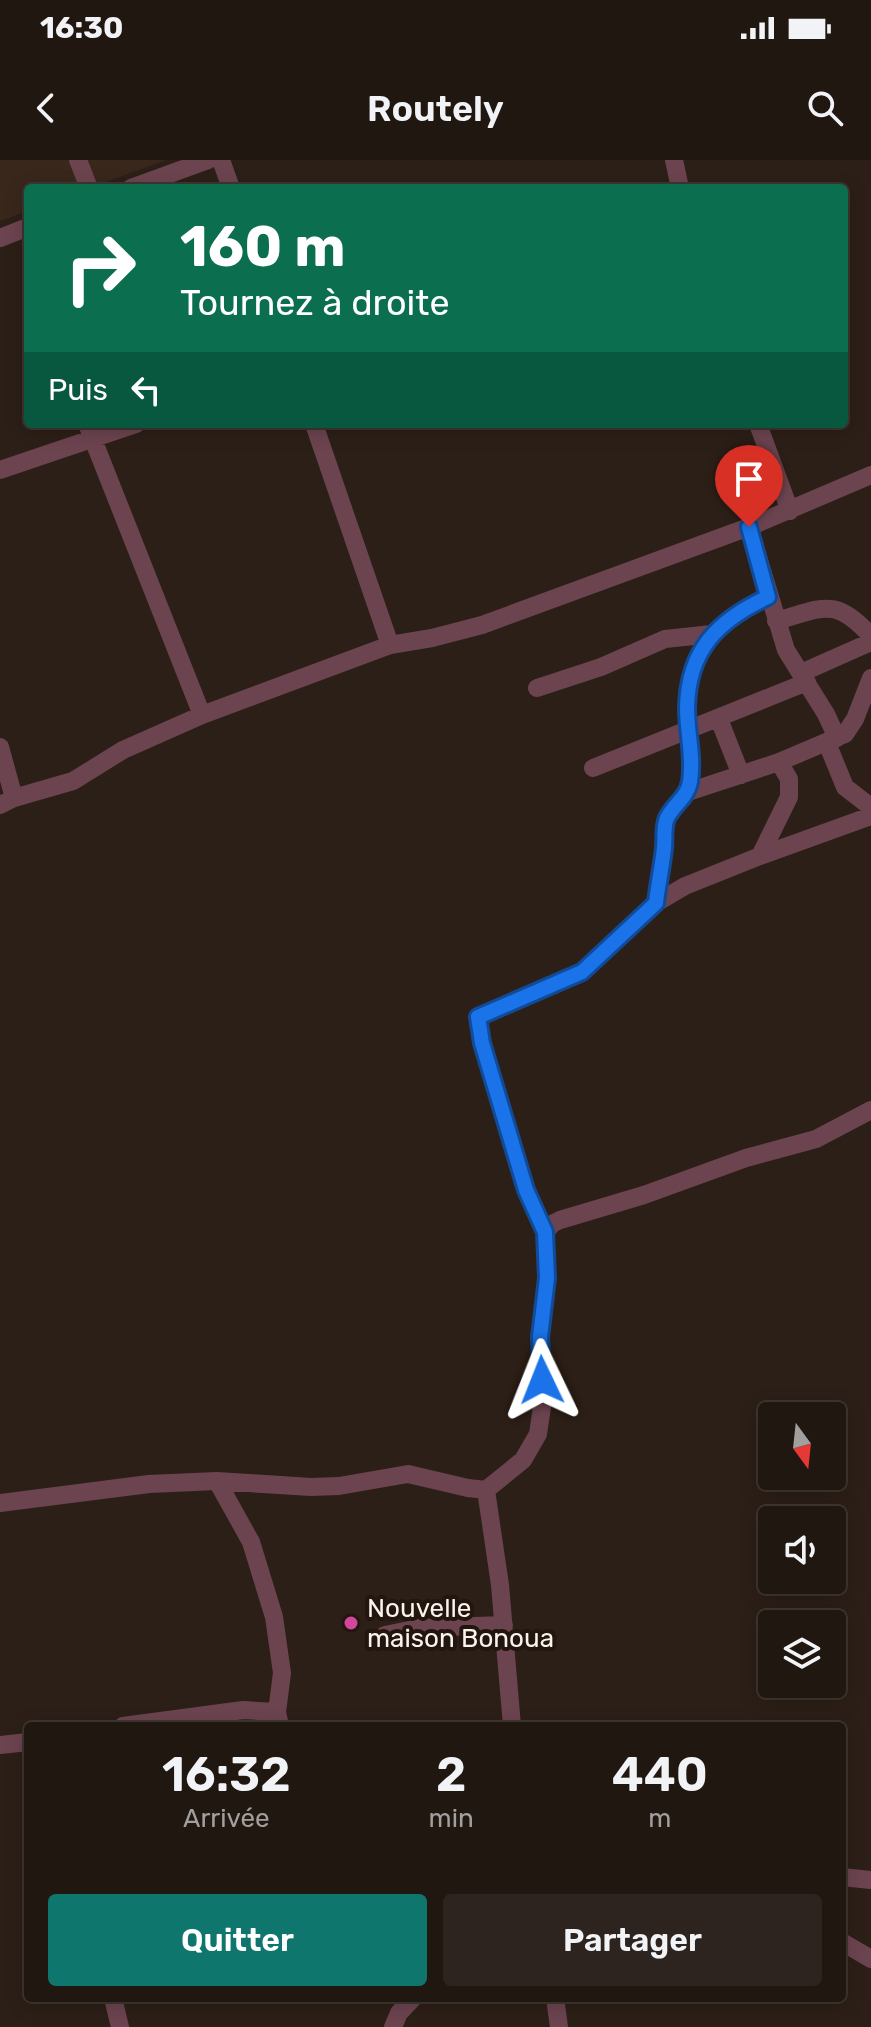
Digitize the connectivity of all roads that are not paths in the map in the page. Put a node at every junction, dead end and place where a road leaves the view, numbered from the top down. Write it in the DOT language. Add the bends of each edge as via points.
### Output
graph roads {
  1 [pos="78,160"];
  2 [pos="208,160"];
  3 [pos="221,160"];
  4 [pos="674,160"];
  5 [pos="87,184"];
  6 [pos="142,184"];
  7 [pos="230,184"];
  8 [pos="679,184"];
  9 [pos="24,229"];
  10 [pos="0,238"];
  11 [pos="110,428"];
  12 [pos="315,428"];
  13 [pos="759,428"];
  14 [pos="90,431"];
  15 [pos="0,470"];
  16 [pos="871,475"];
  17 [pos="790,511"];
  18 [pos="749,527"];
  19 [pos="768,597"];
  20 [pos="776,621"];
  21 [pos="712,634"];
  22 [pos="871,639"];
  23 [pos="390,645"];
  24 [pos="804,678"];
  25 [pos="871,678"];
  26 [pos="537,688"];
  27 [pos="202,715"];
  28 [pos="719,719"];
  29 [pos="690,729"];
  30 [pos="832,741"];
  31 [pos="0,747"];
  32 [pos="779,762"];
  33 [pos="593,768"];
  34 [pos="741,775"];
  35 [pos="688,792"];
  36 [pos="7,801"];
  37 [pos="871,807"];
  38 [pos="871,816"];
  39 [pos="760,856"];
  40 [pos="656,903"];
  41 [pos="871,1110"];
  42 [pos="545,1232"];
  43 [pos="217,1481"];
  44 [pos="486,1490"];
  45 [pos="0,1503"];
  46 [pos="504,1625"];
  47 [pos="385,1635"];
  48 [pos="279,1719"];
  49 [pos="153,1722"];
  50 [pos="512,1722"];
  51 [pos="24,1742"];
  52 [pos="0,1745"];
  53 [pos="846,1877"];
  54 [pos="871,1880"];
  55 [pos="846,1944"];
  56 [pos="871,1959"];
  57 [pos="114,2002"];
  58 [pos="409,2002"];
  59 [pos="556,2002"];
  60 [pos="120,2027"];
  61 [pos="393,2027"];
  62 [pos="559,2027"];
  1 -- 5 [label="street"];
  2 -- 6 [label="street"];
  3 -- 7 [label="street"];
  4 -- 8 [label="street"];
  9 -- 10 [label="street"];
  11 -- 14 [label="street"];
  12 -- 23 [label="street"];
  13 -- 17 [label="street"];
  14 -- 15 [label="street"];
  14 -- 27 [label="street"];
  16 -- 17 [label="street"];
  17 -- 18 [label="street"];
  18 -- 19 [label="street"];
  18 -- 23 [label="street" via="482,625"];
  19 -- 20 [label="street"];
  19 -- 21 [label="street"];
  20 -- 22 [label="street" via="838,609 852,616"];
  20 -- 24 [label="street"];
  21 -- 26 [label="street" via="665,639"];
  21 -- 29 [label="street" via="692,670"];
  22 -- 24 [label="street"];
  23 -- 27 [label="street"];
  24 -- 28 [label="street"];
  24 -- 30 [label="street"];
  25 -- 30 [label="street" via="855,719"];
  27 -- 36 [label="street" via="123,750 73,781"];
  28 -- 29 [label="street"];
  28 -- 34 [label="street"];
  29 -- 33 [label="street"];
  29 -- 35 [label="street"];
  30 -- 32 [label="street"];
  30 -- 37 [label="street" via="845,787"];
  31 -- 36 [label="street"];
  32 -- 34 [label="street"];
  32 -- 39 [label="street" via="789,779 789,797"];
  34 -- 35 [label="street"];
  35 -- 40 [label="street" via="666,820"];
  38 -- 39 [label="street"];
  39 -- 40 [label="street"];
  40 -- 42 [label="street" via="582,972 478,1017 526,1190"];
  41 -- 42 [label="street" via="816,1139 560,1220"];
  42 -- 44 [label="street" via="538,1434 523,1460"];
  43 -- 44 [label="street" via="339,1486 408,1474"];
  43 -- 45 [label="street"];
  43 -- 48 [label="street" via="251,1542 274,1617 282,1673"];
  44 -- 46 [label="street"];
  46 -- 47 [label="street" via="419,1628"];
  46 -- 50 [label="street"];
  48 -- 49 [label="street" via="243,1710"];
  51 -- 52 [label="street"];
  53 -- 54 [label="street"];
  55 -- 56 [label="street"];
  57 -- 60 [label="street"];
  58 -- 61 [label="street"];
  59 -- 62 [label="street"];
}
